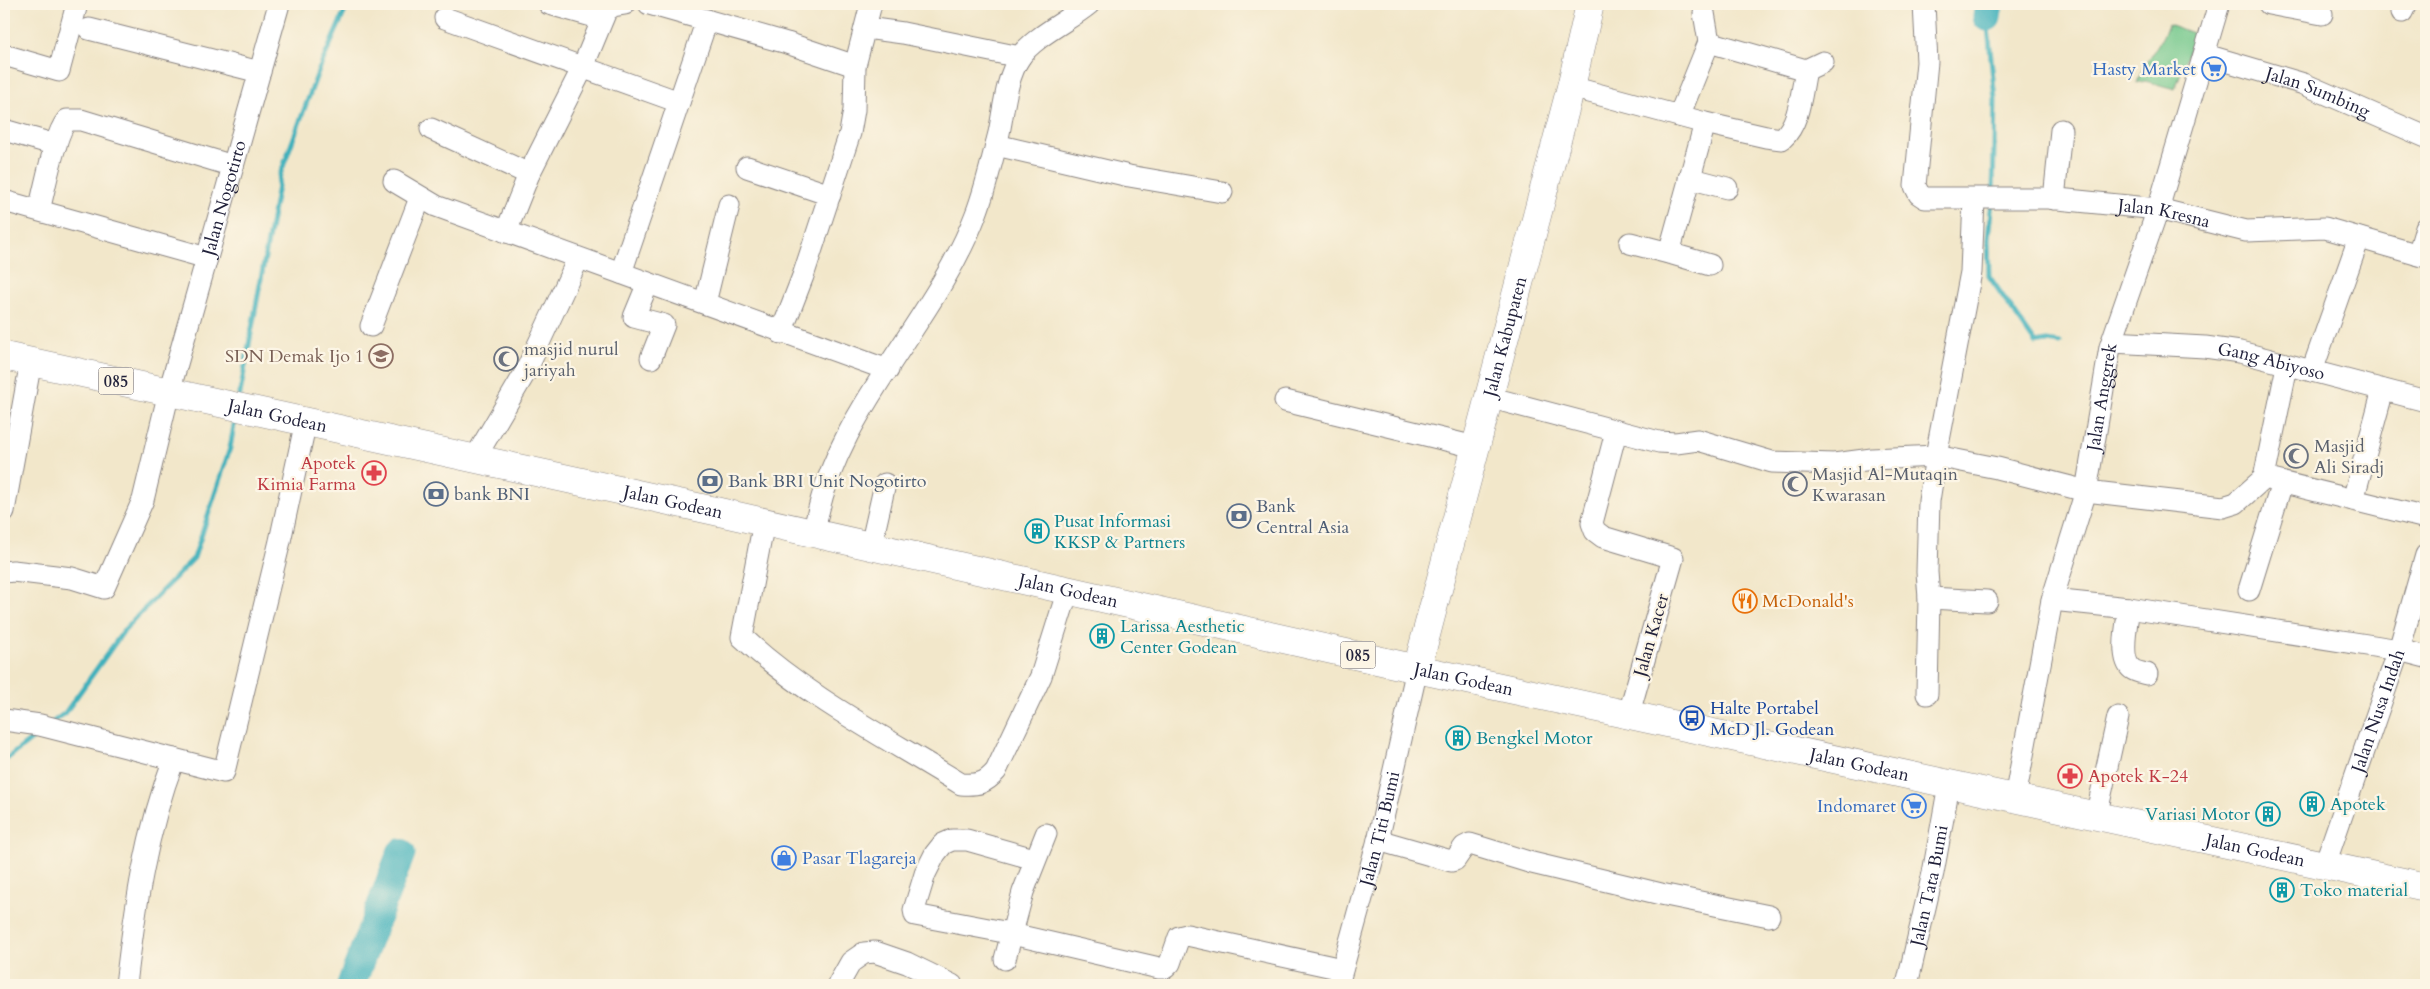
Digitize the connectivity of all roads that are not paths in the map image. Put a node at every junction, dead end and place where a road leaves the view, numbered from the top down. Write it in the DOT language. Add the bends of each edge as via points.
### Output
graph roads {
  1 [pos="77,4"];
  2 [pos="279,4"];
  3 [pos="549,4"];
  4 [pos="625,4"];
  5 [pos="649,4"];
  6 [pos="871,4"];
  7 [pos="1089,4"];
  8 [pos="1590,4"];
  9 [pos="1924,4"];
  10 [pos="2219,4"];
  11 [pos="2269,4"];
  12 [pos="1704,13"];
  13 [pos="2322,14"];
  14 [pos="445,18"];
  15 [pos="602,19"];
  16 [pos="707,20"];
  17 [pos="866,28"];
  18 [pos="89,29"];
  19 [pos="1709,42"];
  20 [pos="2206,54"];
  21 [pos="4,55"];
  22 [pos="1020,57"];
  23 [pos="855,66"];
  24 [pos="582,69"];
  25 [pos="260,72"];
  26 [pos="1571,87"];
  27 [pos="679,102"];
  28 [pos="1680,116"];
  29 [pos="1705,123"];
  30 [pos="431,129"];
  31 [pos="4,130"];
  32 [pos="2061,130"];
  33 [pos="2426,137"];
  34 [pos="56,145"];
  35 [pos="996,145"];
  36 [pos="233,166"];
  37 [pos="747,167"];
  38 [pos="529,174"];
  39 [pos="1689,178"];
  40 [pos="394,182"];
  41 [pos="1727,188"];
  42 [pos="1222,192"];
  43 [pos="830,195"];
  44 [pos="420,198"];
  45 [pos="1988,198"];
  46 [pos="2054,199"];
  47 [pos="4,201"];
  48 [pos="729,205"];
  49 [pos="2158,209"];
  50 [pos="39,210"];
  51 [pos="2426,228"];
  52 [pos="506,232"];
  53 [pos="2359,238"];
  54 [pos="1630,243"];
  55 [pos="1669,253"];
  56 [pos="2422,256"];
  57 [pos="207,258"];
  58 [pos="578,259"];
  59 [pos="1710,265"];
  60 [pos="621,273"];
  61 [pos="648,283"];
  62 [pos="705,303"];
  63 [pos="372,326"];
  64 [pos="781,333"];
  65 [pos="2111,348"];
  66 [pos="4,356"];
  67 [pos="651,358"];
  68 [pos="31,361"];
  69 [pos="2287,366"];
  70 [pos="888,370"];
  71 [pos="2312,371"];
  72 [pos="2383,390"];
  73 [pos="169,392"];
  74 [pos="1488,397"];
  75 [pos="2426,400"];
  76 [pos="1285,401"];
  77 [pos="298,420"];
  78 [pos="1616,432"];
  79 [pos="1475,447"];
  80 [pos="1936,456"];
  81 [pos="475,458"];
  82 [pos="2273,480"];
  83 [pos="885,484"];
  84 [pos="2086,491"];
  85 [pos="2353,500"];
  86 [pos="4,511"];
  87 [pos="2426,518"];
  88 [pos="764,522"];
  89 [pos="814,533"];
  90 [pos="871,546"];
  91 [pos="2426,555"];
  92 [pos="4,572"];
  93 [pos="1068,590"];
  94 [pos="2249,590"];
  95 [pos="1929,598"];
  96 [pos="2052,600"];
  97 [pos="1987,601"];
  98 [pos="2129,608"];
  99 [pos="2399,650"];
  100 [pos="2426,657"];
  101 [pos="1417,669"];
  102 [pos="2147,674"];
  103 [pos="1927,694"];
  104 [pos="1629,713"];
  105 [pos="2118,716"];
  106 [pos="4,720"];
  107 [pos="174,759"];
  108 [pos="1949,785"];
  109 [pos="2015,798"];
  110 [pos="2096,817"];
  111 [pos="1046,834"];
  112 [pos="1378,840"];
  113 [pos="1034,859"];
  114 [pos="2325,864"];
  115 [pos="2426,888"];
  116 [pos="1769,916"];
  117 [pos="1013,934"];
  118 [pos="1005,959"];
  119 [pos="1340,977"];
  120 [pos="126,985"];
  121 [pos="838,985"];
  122 [pos="952,985"];
  123 [pos="1907,985"];
  1 -- 21 [label="street" via="59,71"];
  2 -- 25 [label="street, Jalan Nogotirto"];
  3 -- 15 [label="street"];
  4 -- 15 [label="street" via="613,6"];
  5 -- 16 [label="street"];
  6 -- 17 [label="street"];
  7 -- 22 [label="street"];
  8 -- 26 [label="main road, Jalan Kabupaten"];
  9 -- 45 [label="street, Jalan Kresna" via="1927,62 1915,186 1925,198"];
  10 -- 20 [label="street, Jalan Anggrek"];
  11 -- 13 [label="street"];
  12 -- 19 [label="street"];
  14 -- 24 [label="street"];
  15 -- 24 [label="street"];
  16 -- 23 [label="street"];
  16 -- 27 [label="street"];
  17 -- 22 [label="street"];
  17 -- 23 [label="street"];
  18 -- 25 [label="street"];
  19 -- 28 [label="street"];
  19 -- 29 [label="street" via="1815,66 1791,132 1782,139"];
  20 -- 33 [label="street, Jalan Sumbing" via="2304,84"];
  20 -- 49 [label="street, Jalan Anggrek"];
  22 -- 35 [label="street" via="1008,90"];
  23 -- 43 [label="street" via="850,133"];
  24 -- 27 [label="street"];
  24 -- 38 [label="street"];
  25 -- 36 [label="street, Jalan Nogotirto"];
  26 -- 28 [label="street"];
  26 -- 74 [label="main road, Jalan Kabupaten"];
  27 -- 60 [label="street"];
  28 -- 29 [label="street"];
  29 -- 39 [label="street"];
  30 -- 38 [label="street"];
  31 -- 34 [label="street"];
  32 -- 46 [label="street"];
  34 -- 36 [label="street" via="67,120 81,120"];
  34 -- 50 [label="street"];
  35 -- 42 [label="street" via="1129,176"];
  35 -- 70 [label="street" via="981,199 958,255"];
  36 -- 57 [label="street, Jalan Nogotirto"];
  37 -- 43 [label="street"];
  38 -- 52 [label="street"];
  39 -- 41 [label="street"];
  39 -- 55 [label="street"];
  40 -- 44 [label="street"];
  43 -- 64 [label="street"];
  44 -- 52 [label="street"];
  44 -- 63 [label="street"];
  45 -- 46 [label="street, Jalan Kresna"];
  45 -- 80 [label="street"];
  46 -- 49 [label="street, Jalan Kresna"];
  47 -- 50 [label="street"];
  48 -- 62 [label="street"];
  49 -- 53 [label="street, Jalan Kresna" via="2246,231 2311,227"];
  49 -- 65 [label="street, Jalan Anggrek"];
  50 -- 57 [label="street"];
  51 -- 56 [label="street"];
  52 -- 58 [label="street"];
  53 -- 56 [label="street, Jalan Kresna"];
  53 -- 71 [label="street"];
  54 -- 55 [label="street"];
  55 -- 59 [label="street"];
  57 -- 73 [label="street, Jalan Nogotirto"];
  58 -- 60 [label="street"];
  58 -- 81 [label="street" via="525,372"];
  60 -- 61 [label="street"];
  61 -- 62 [label="street"];
  61 -- 67 [label="street" via="634,317 664,325"];
  62 -- 64 [label="street"];
  64 -- 70 [label="street"];
  65 -- 69 [label="street, Gang Abiyoso" via="2222,350"];
  65 -- 84 [label="street, Jalan Anggrek"];
  66 -- 68 [label="main road, Jalan Godean / 085"];
  68 -- 73 [label="main road, Jalan Godean / 085"];
  68 -- 86 [label="street"];
  69 -- 71 [label="street, Gang Abiyoso"];
  69 -- 82 [label="street"];
  70 -- 89 [label="street" via="842,445 817,512"];
  71 -- 72 [label="street, Gang Abiyoso"];
  72 -- 75 [label="street, Gang Abiyoso"];
  72 -- 85 [label="street"];
  73 -- 77 [label="main road, Jalan Godean / 085"];
  73 -- 92 [label="street, Jalan Nogotirto" via="143,500 104,588 72,578"];
  74 -- 78 [label="street"];
  74 -- 79 [label="main road, Jalan Kabupaten"];
  76 -- 79 [label="street"];
  77 -- 81 [label="main road, Jalan Godean / 085"];
  77 -- 107 [label="street" via="276,560 224,772"];
  78 -- 80 [label="street" via="1667,443 1698,440 1772,462 1834,464"];
  78 -- 104 [label="street, Jalan Kacer" via="1592,523 1595,531 1603,537 1674,558"];
  79 -- 101 [label="main road, Jalan Kabupaten"];
  80 -- 84 [label="street"];
  80 -- 95 [label="street" via="1927,538"];
  81 -- 88 [label="main road, Jalan Godean / 085"];
  82 -- 84 [label="street" via="2223,507"];
  82 -- 85 [label="street"];
  82 -- 94 [label="street"];
  83 -- 90 [label="street"];
  84 -- 96 [label="street, Jalan Anggrek"];
  85 -- 87 [label="street"];
  88 -- 89 [label="main road, Jalan Godean / 085"];
  88 -- 93 [label="street" via="742,638 814,693 961,784 977,785 989,780 996,771 1041,676"];
  89 -- 90 [label="main road, Jalan Godean / 085"];
  90 -- 93 [label="main road, Jalan Godean / 085"];
  91 -- 99 [label="street, Jalan Nusa Indah"];
  93 -- 101 [label="main road, Jalan Godean / 085"];
  95 -- 97 [label="street"];
  95 -- 103 [label="street"];
  96 -- 98 [label="street"];
  96 -- 109 [label="street, Jalan Anggrek"];
  98 -- 99 [label="street"];
  98 -- 102 [label="street" via="2128,662 2133,670"];
  99 -- 100 [label="street"];
  99 -- 114 [label="street, Jalan Nusa Indah"];
  101 -- 104 [label="main road, Jalan Godean / 085"];
  101 -- 112 [label="street, Jalan Titi Bumi"];
  104 -- 108 [label="main road, Jalan Godean / 085"];
  105 -- 110 [label="street"];
  106 -- 107 [label="street" via="50,727"];
  107 -- 120 [label="street" via="152,824 141,872"];
  108 -- 109 [label="main road, Jalan Godean / 085"];
  108 -- 123 [label="street, Jalan Tata Bumi"];
  109 -- 110 [label="main road, Jalan Godean / 085"];
  110 -- 114 [label="main road, Jalan Godean / 085"];
  111 -- 113 [label="street"];
  112 -- 116 [label="street" via="1451,861 1457,858 1464,846 1470,844 1532,863"];
  112 -- 119 [label="street, Jalan Titi Bumi"];
  113 -- 117 [label="street"];
  113 -- 117 [label="street" via="967,840 952,840 943,844 935,854 914,910 915,915"];
  114 -- 115 [label="main road, Jalan Godean / 085"];
  117 -- 118 [label="street"];
  117 -- 119 [label="street" via="1159,968 1170,963 1179,937 1187,935"];
  121 -- 122 [label="street" via="852,962 864,953 875,952 908,963"];
}
